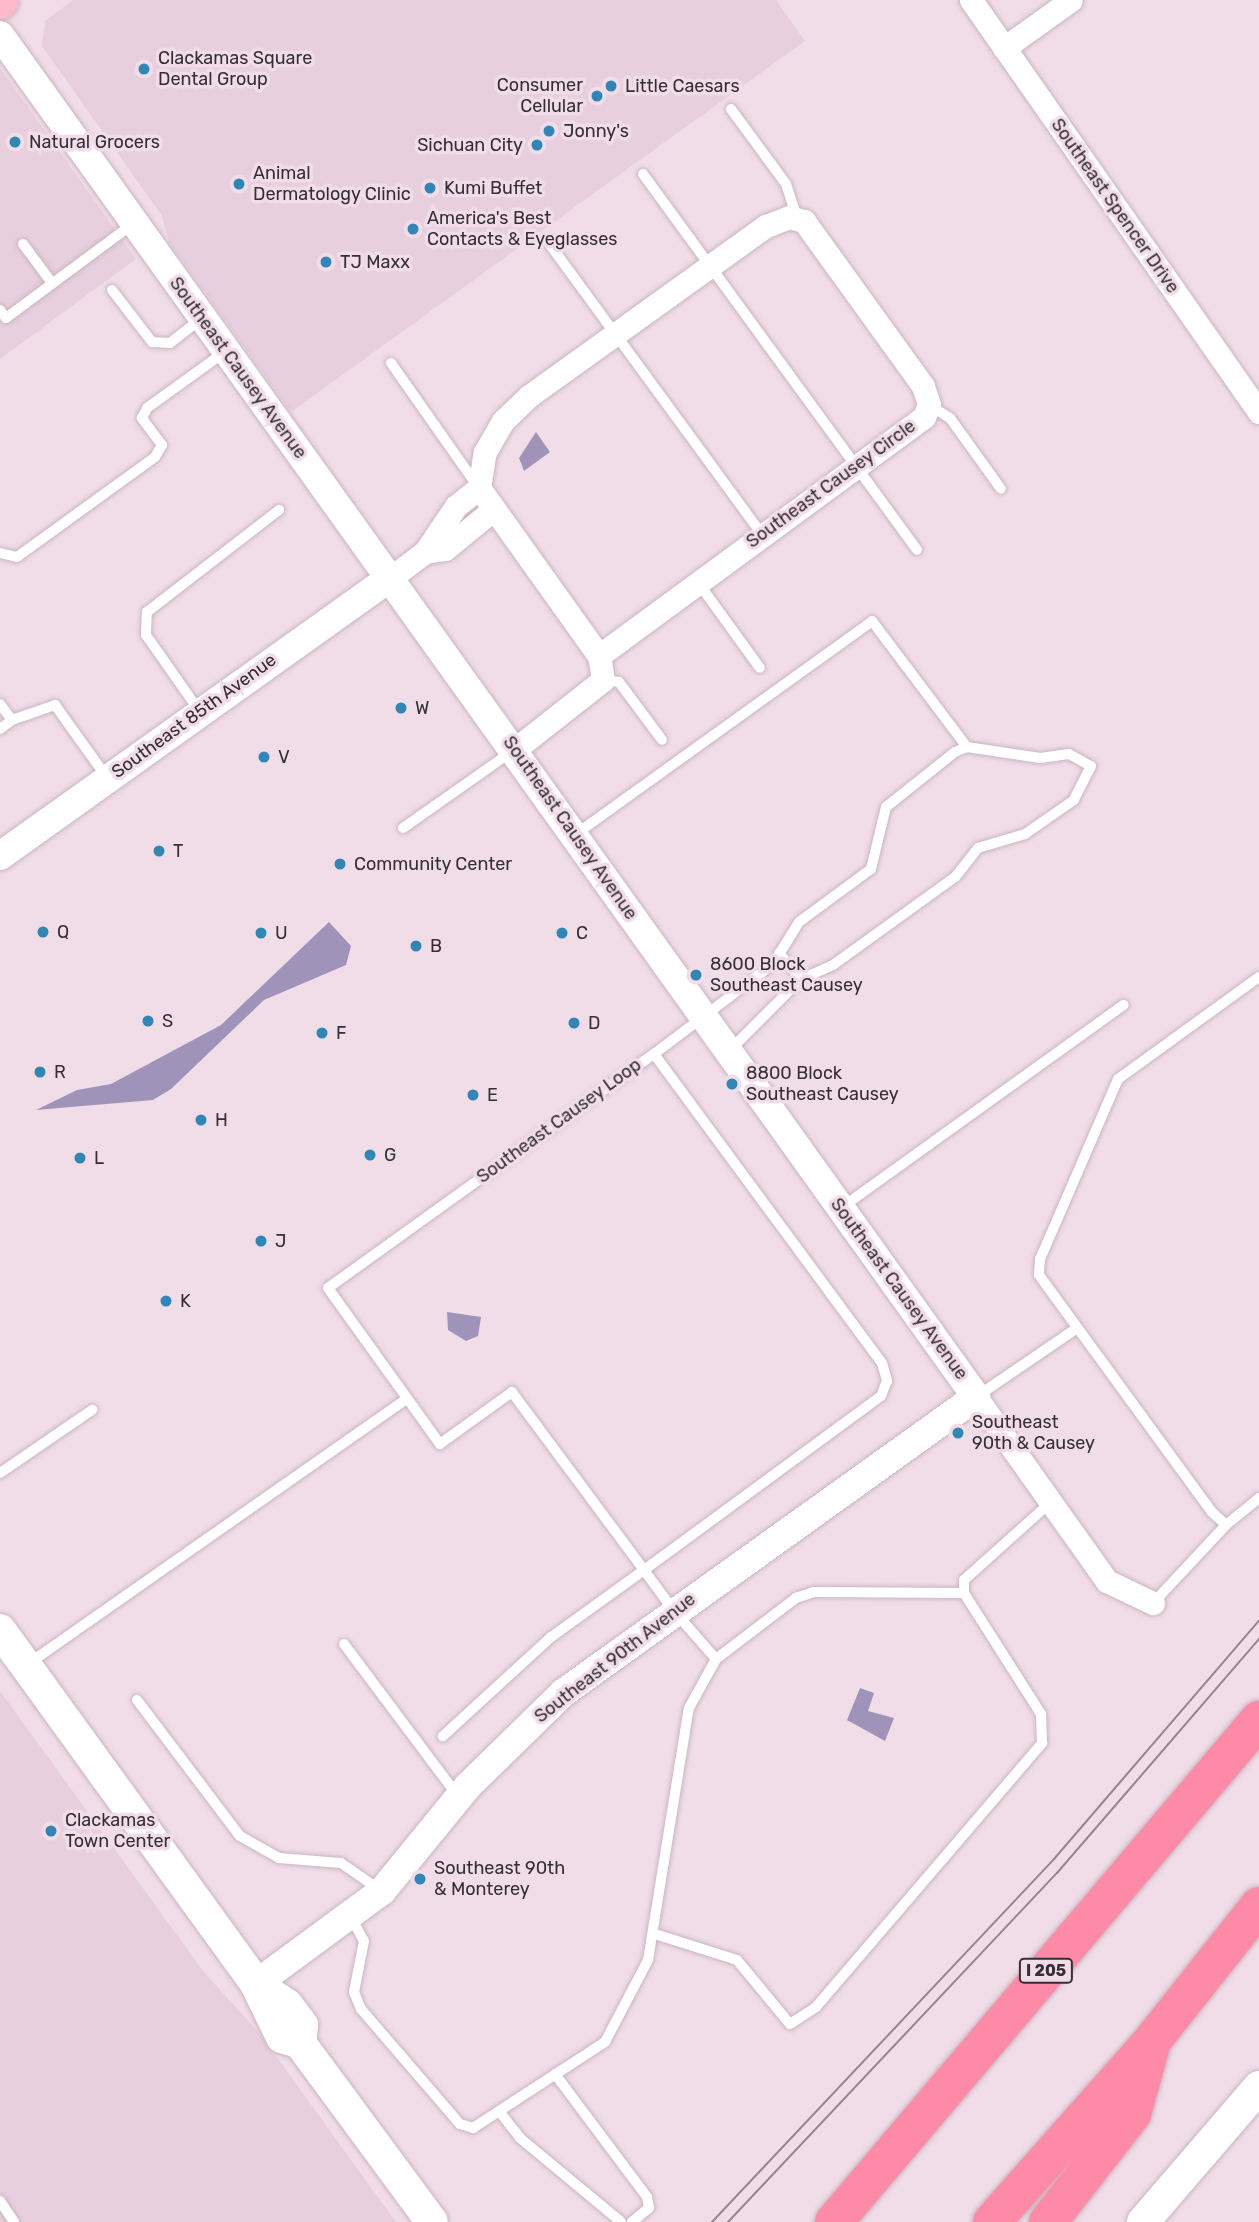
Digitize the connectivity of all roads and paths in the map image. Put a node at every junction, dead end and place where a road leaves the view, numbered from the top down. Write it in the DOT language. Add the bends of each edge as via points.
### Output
graph roads {
  1 [pos="971,0"];
  2 [pos="1071,0"];
  3 [pos="0,35"];
  4 [pos="1004,48"];
  5 [pos="731,109"];
  6 [pos="643,174"];
  7 [pos="797,217"];
  8 [pos="134,223"];
  9 [pos="548,242"];
  10 [pos="23,244"];
  11 [pos="710,266"];
  12 [pos="52,283"];
  13 [pos="112,290"];
  14 [pos="2,317"];
  15 [pos="202,318"];
  16 [pos="616,334"];
  17 [pos="226,351"];
  18 [pos="391,363"];
  19 [pos="929,405"];
  20 [pos="1259,412"];
  21 [pos="856,466"];
  22 [pos="479,488"];
  23 [pos="1001,489"];
  24 [pos="494,509"];
  25 [pos="279,510"];
  26 [pos="762,534"];
  27 [pos="917,550"];
  28 [pos="425,552"];
  29 [pos="0,553"];
  30 [pos="389,579"];
  31 [pos="697,581"];
  32 [pos="599,656"];
  33 [pos="760,668"];
  34 [pos="603,680"];
  35 [pos="0,704"];
  36 [pos="200,712"];
  37 [pos="12,720"];
  38 [pos="0,729"];
  39 [pos="662,740"];
  40 [pos="967,747"];
  41 [pos="513,750"];
  42 [pos="108,779"];
  43 [pos="403,828"];
  44 [pos="575,836"];
  45 [pos="0,856"];
  46 [pos="779,953"];
  47 [pos="1259,977"];
  48 [pos="801,979"];
  49 [pos="1124,1004"];
  50 [pos="703,1015"];
  51 [pos="729,1051"];
  52 [pos="654,1054"];
  53 [pos="841,1208"];
  54 [pos="1077,1328"];
  55 [pos="976,1397"];
  56 [pos="407,1399"];
  57 [pos="92,1410"];
  58 [pos="0,1473"];
  59 [pos="1259,1498"];
  60 [pos="1051,1502"];
  61 [pos="1226,1525"];
  62 [pos="644,1570"];
  63 [pos="964,1593"];
  64 [pos="1153,1603"];
  65 [pos="674,1611"];
  66 [pos="0,1630"];
  67 [pos="344,1644"];
  68 [pos="716,1660"];
  69 [pos="27,1665"];
  70 [pos="137,1700"];
  71 [pos="1259,1720"];
  72 [pos="443,1736"];
  73 [pos="459,1797"];
  74 [pos="382,1892"];
  75 [pos="1259,1906"];
  76 [pos="351,1917"];
  77 [pos="655,1934"];
  78 [pos="256,1984"];
  79 [pos="1152,2040"];
  80 [pos="555,2074"];
  81 [pos="1259,2087"];
  82 [pos="499,2111"];
  83 [pos="0,2201"];
  84 [pos="14,2222"];
  85 [pos="432,2222"];
  86 [pos="621,2222"];
  87 [pos="632,2222"];
  88 [pos="834,2222"];
  89 [pos="992,2222"];
  90 [pos="1048,2222"];
  91 [pos="1143,2222"];
  1 -- 4 [label="street, Southeast Spencer Drive"];
  2 -- 4 [label="street"];
  3 -- 8 [label="street, Southeast Causey Avenue"];
  4 -- 20 [label="street, Southeast Spencer Drive"];
  5 -- 7 [label="lane" via="786,184"];
  6 -- 11 [label="lane"];
  7 -- 11 [label="street" via="766,226"];
  7 -- 19 [label="street, Southeast Causey Circle" via="923,386"];
  8 -- 12 [label="lane"];
  8 -- 15 [label="street, Southeast Causey Avenue"];
  9 -- 16 [label="lane"];
  10 -- 12 [label="lane"];
  11 -- 16 [label="street"];
  11 -- 21 [label="lane"];
  12 -- 14 [label="lane"];
  13 -- 15 [label="lane" via="152,342 170,343"];
  15 -- 17 [label="street, Southeast Causey Avenue"];
  16 -- 22 [label="street" via="503,421 485,452"];
  16 -- 26 [label="lane"];
  17 -- 29 [label="lane" via="147,408 142,418 162,445 155,457 17,557"];
  17 -- 30 [label="street, Southeast Causey Avenue"];
  18 -- 22 [label="lane"];
  19 -- 21 [label="street, Southeast Causey Circle" via="924,417"];
  19 -- 23 [label="lane" via="950,418"];
  21 -- 26 [label="street, Southeast Causey Circle"];
  21 -- 27 [label="lane"];
  22 -- 24 [label="street"];
  22 -- 28 [label="street" via="456,506"];
  24 -- 28 [label="street" via="445,549"];
  24 -- 32 [label="street"];
  25 -- 36 [label="lane" via="146,612 146,635"];
  26 -- 31 [label="street, Southeast Causey Circle"];
  28 -- 30 [label="street"];
  30 -- 36 [label="street, Southeast 85th Avenue"];
  30 -- 41 [label="street, Southeast Causey Avenue"];
  31 -- 32 [label="street, Southeast Causey Circle"];
  31 -- 33 [label="lane"];
  32 -- 34 [label="street"];
  34 -- 39 [label="lane" via="620,682"];
  34 -- 41 [label="street"];
  35 -- 37 [label="lane"];
  36 -- 42 [label="street, Southeast 85th Avenue"];
  37 -- 38 [label="lane"];
  37 -- 42 [label="lane" via="55,705"];
  40 -- 44 [label="lane" via="872,621"];
  40 -- 46 [label="lane" via="886,807 872,869 799,922"];
  40 -- 48 [label="lane" via="1040,758 1069,754 1091,766 1074,800 1025,834 992,839 955,877 833,965"];
  41 -- 43 [label="lane"];
  41 -- 44 [label="street, Southeast Causey Avenue"];
  42 -- 45 [label="street, Southeast 85th Avenue"];
  44 -- 50 [label="street, Southeast Causey Avenue"];
  46 -- 48 [label="lane"];
  46 -- 50 [label="lane" via="774,964"];
  47 -- 54 [label="lane" via="1118,1079 1040,1259 1039,1275"];
  48 -- 51 [label="lane"];
  49 -- 53 [label="lane"];
  50 -- 51 [label="street, Southeast Causey Avenue"];
  50 -- 52 [label="lane"];
  51 -- 53 [label="street, Southeast Causey Avenue"];
  52 -- 56 [label="lane, Southeast Causey Loop" via="328,1288"];
  52 -- 62 [label="lane, Southeast Causey Loop" via="874,1352 887,1381 881,1396"];
  53 -- 55 [label="street, Southeast Causey Avenue"];
  54 -- 55 [label="lane"];
  54 -- 61 [label="lane"];
  55 -- 60 [label="street, Southeast Causey Avenue"];
  55 -- 65 [label="street, Southeast 90th Avenue"];
  56 -- 62 [label="lane, Southeast Causey Loop" via="440,1444 512,1392"];
  56 -- 69 [label="lane"];
  57 -- 58 [label="lane"];
  59 -- 61 [label="lane"];
  60 -- 63 [label="lane" via="964,1580"];
  60 -- 64 [label="street, Southeast Causey Avenue" via="1107,1581"];
  61 -- 64 [label="lane"];
  62 -- 65 [label="lane, Southeast Causey Loop"];
  62 -- 72 [label="lane, Southeast Causey Loop" via="551,1637"];
  63 -- 68 [label="lane" via="814,1592 796,1598"];
  63 -- 77 [label="lane" via="1041,1714 1042,1743 816,2007 790,2024 737,1960"];
  65 -- 68 [label="lane, Southeast Causey Loop"];
  65 -- 73 [label="street, Southeast 90th Avenue" via="551,1703"];
  66 -- 69 [label="main road"];
  67 -- 73 [label="lane"];
  68 -- 77 [label="lane" via="689,1708"];
  69 -- 78 [label="main road"];
  70 -- 74 [label="lane" via="240,1836 279,1858 341,1863"];
  71 -- 88 [label="highway, I 205"];
  73 -- 74 [label="street, Southeast 90th Avenue"];
  74 -- 76 [label="street, Southeast 90th Avenue"];
  75 -- 79 [label="highway"];
  76 -- 78 [label="street, Southeast 90th Avenue"];
  76 -- 82 [label="lane" via="364,1941 354,1992 361,2009 460,2124 473,2128"];
  77 -- 80 [label="lane" via="617,2026 605,2042"];
  78 -- 85 [label="main road" via="288,2004 302,2025 300,2043"];
  79 -- 89 [label="highway"];
  79 -- 90 [label="highway" via="1132,2114"];
  80 -- 82 [label="lane"];
  80 -- 87 [label="lane" via="647,2197 649,2208"];
  81 -- 91 [label="main road"];
  82 -- 86 [label="lane" via="520,2137"];
  83 -- 84 [label="lane"];
}
